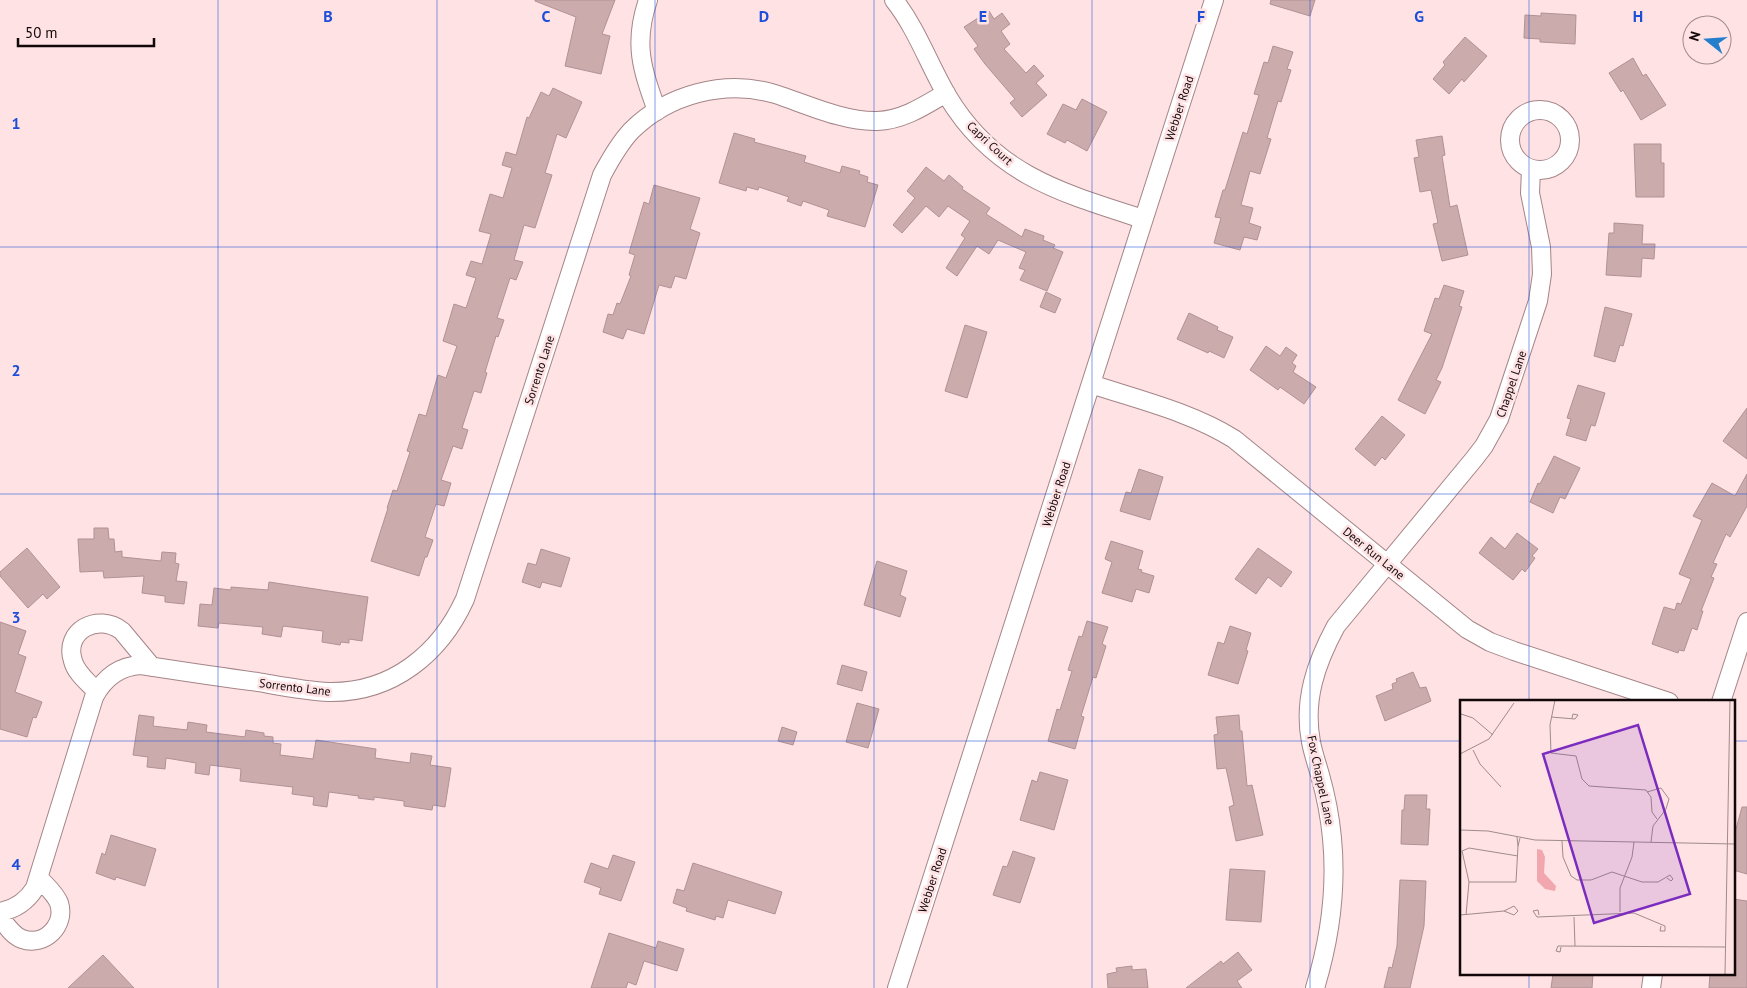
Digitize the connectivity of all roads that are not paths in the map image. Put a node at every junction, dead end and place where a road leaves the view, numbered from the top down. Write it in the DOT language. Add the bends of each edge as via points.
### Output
graph roads {
  1 [pos="648,0"];
  2 [pos="894,0"];
  3 [pos="1214,0"];
  4 [pos="946,93"];
  5 [pos="657,111"];
  6 [pos="1531,169"];
  7 [pos="1143,219"];
  8 [pos="1091,384"];
  9 [pos="1387,564"];
  10 [pos="1747,622"];
  11 [pos="152,667"];
  12 [pos="96,691"];
  13 [pos="1663,700"];
  14 [pos="1722,700"];
  15 [pos="39,878"];
  16 [pos="0,912"];
  17 [pos="0,917"];
  18 [pos="897,988"];
  19 [pos="1315,988"];
  1 -- 5 [label="street" via="641,26 640,56"];
  2 -- 4 [label="street, Capri Court" via="912,26"];
  3 -- 7 [label="street, Webber Road"];
  4 -- 5 [label="street, Sorrento Lane" via="907,115 878,121 852,119 772,93 738,88 696,94"];
  4 -- 7 [label="street, Capri Court" via="982,140 1024,174 1073,196"];
  5 -- 11 [label="street, Sorrento Lane" via="630,132 602,175 465,600 438,644 397,676 348,691 313,690"];
  6 -- 9 [label="street, Chappel Lane" via="1530,194 1541,247 1542,274 1538,301 1507,399 1484,446"];
  7 -- 8 [label="street, Webber Road"];
  8 -- 9 [label="street, Deer Run Lane" via="1221,431"];
  8 -- 18 [label="street, Webber Road"];
  9 -- 13 [label="street, Deer Run Lane" via="1467,629 1490,642"];
  9 -- 19 [label="street, Fox Chappel Lane" via="1336,626 1322,652 1312,685 1311,742 1328,807 1334,868 1330,930"];
  10 -- 14 [label="street"];
  11 -- 12 [label="street, Sorrento Lane" via="124,668"];
  11 -- 12 [label="street" via="116,626 102,622 89,625 76,636 72,657 77,670"];
  12 -- 15 [label="street, Sorrento Lane"];
  15 -- 16 [label="street, Sorrento Lane" via="25,900"];
  15 -- 17 [label="street" via="55,895 60,908 59,922 51,933 39,940 23,939 14,934"];
}
